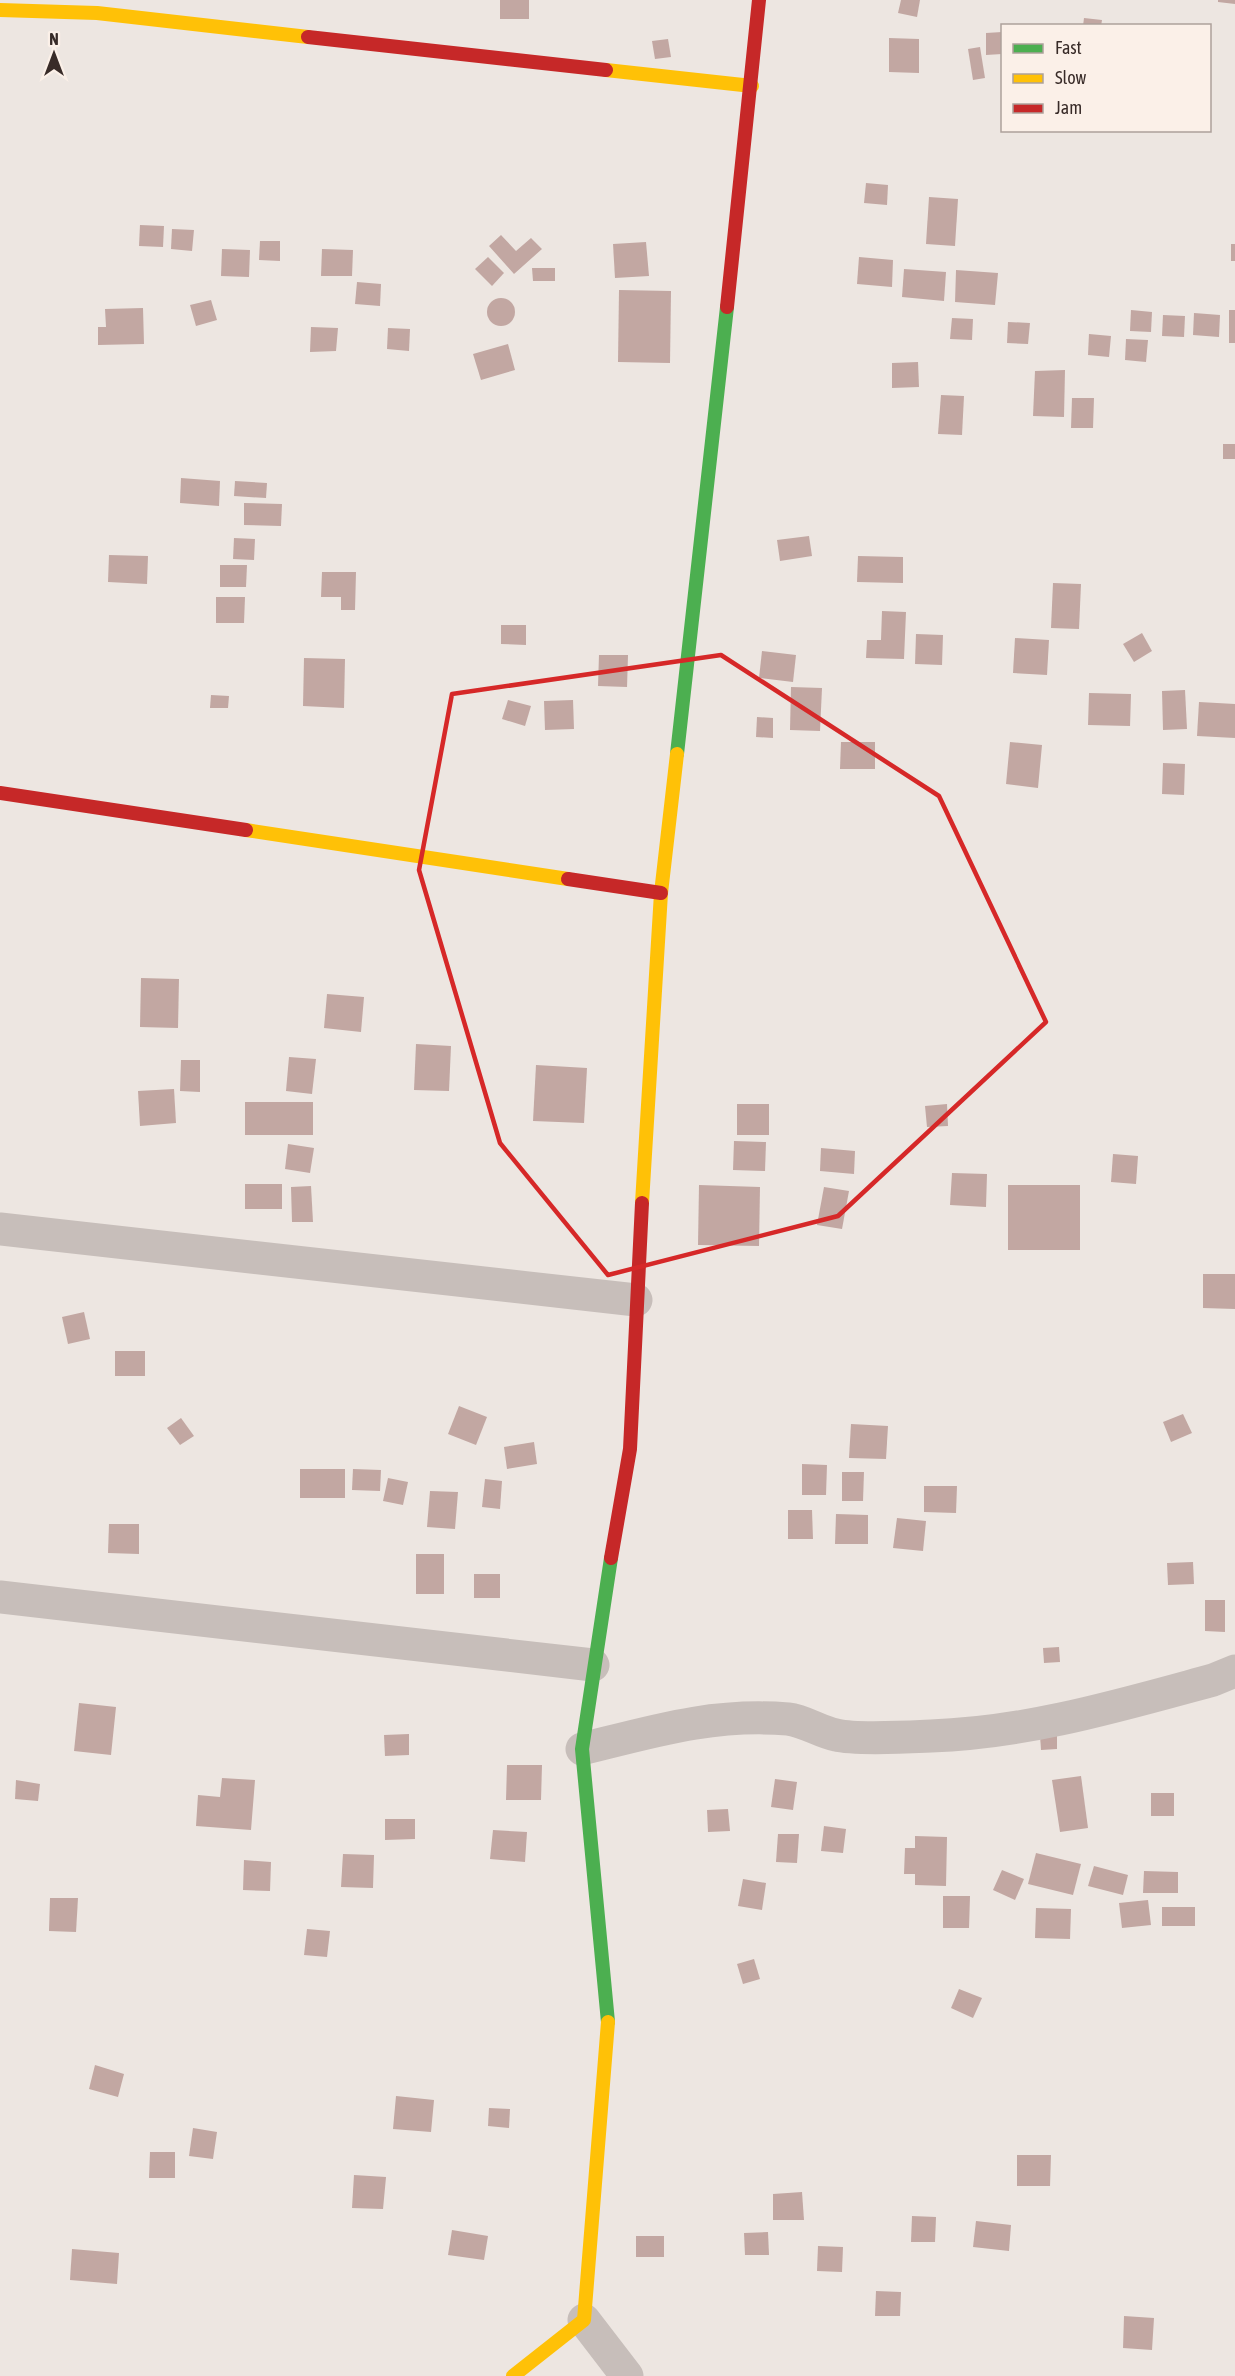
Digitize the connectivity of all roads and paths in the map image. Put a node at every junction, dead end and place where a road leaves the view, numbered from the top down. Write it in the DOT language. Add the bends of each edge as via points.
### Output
graph roads {
  1 [pos="759,0"];
  2 [pos="98,7"];
  3 [pos="0,10"];
  4 [pos="752,86"];
  5 [pos="0,793"];
  6 [pos="661,892"];
  7 [pos="0,1229"];
  8 [pos="636,1300"];
  9 [pos="0,1597"];
  10 [pos="593,1665"];
  11 [pos="1235,1671"];
  12 [pos="582,1749"];
  13 [pos="584,2320"];
  14 [pos="513,2376"];
  15 [pos="627,2376"];
  1 -- 4 [label="street"];
  2 -- 3 [label="street"];
  2 -- 4 [label="street"];
  4 -- 6 [label="street"];
  5 -- 6 [label="street"];
  6 -- 8 [label="street"];
  7 -- 8 [label="street"];
  8 -- 10 [label="street" via="630,1449"];
  9 -- 10 [label="street"];
  10 -- 12 [label="street"];
  11 -- 12 [label="street" via="1072,1716 980,1732 837,1736 792,1719 743,1718 693,1721"];
  12 -- 13 [label="street" via="608,2025"];
  13 -- 14 [label="street"];
  13 -- 15 [label="street"];
}
